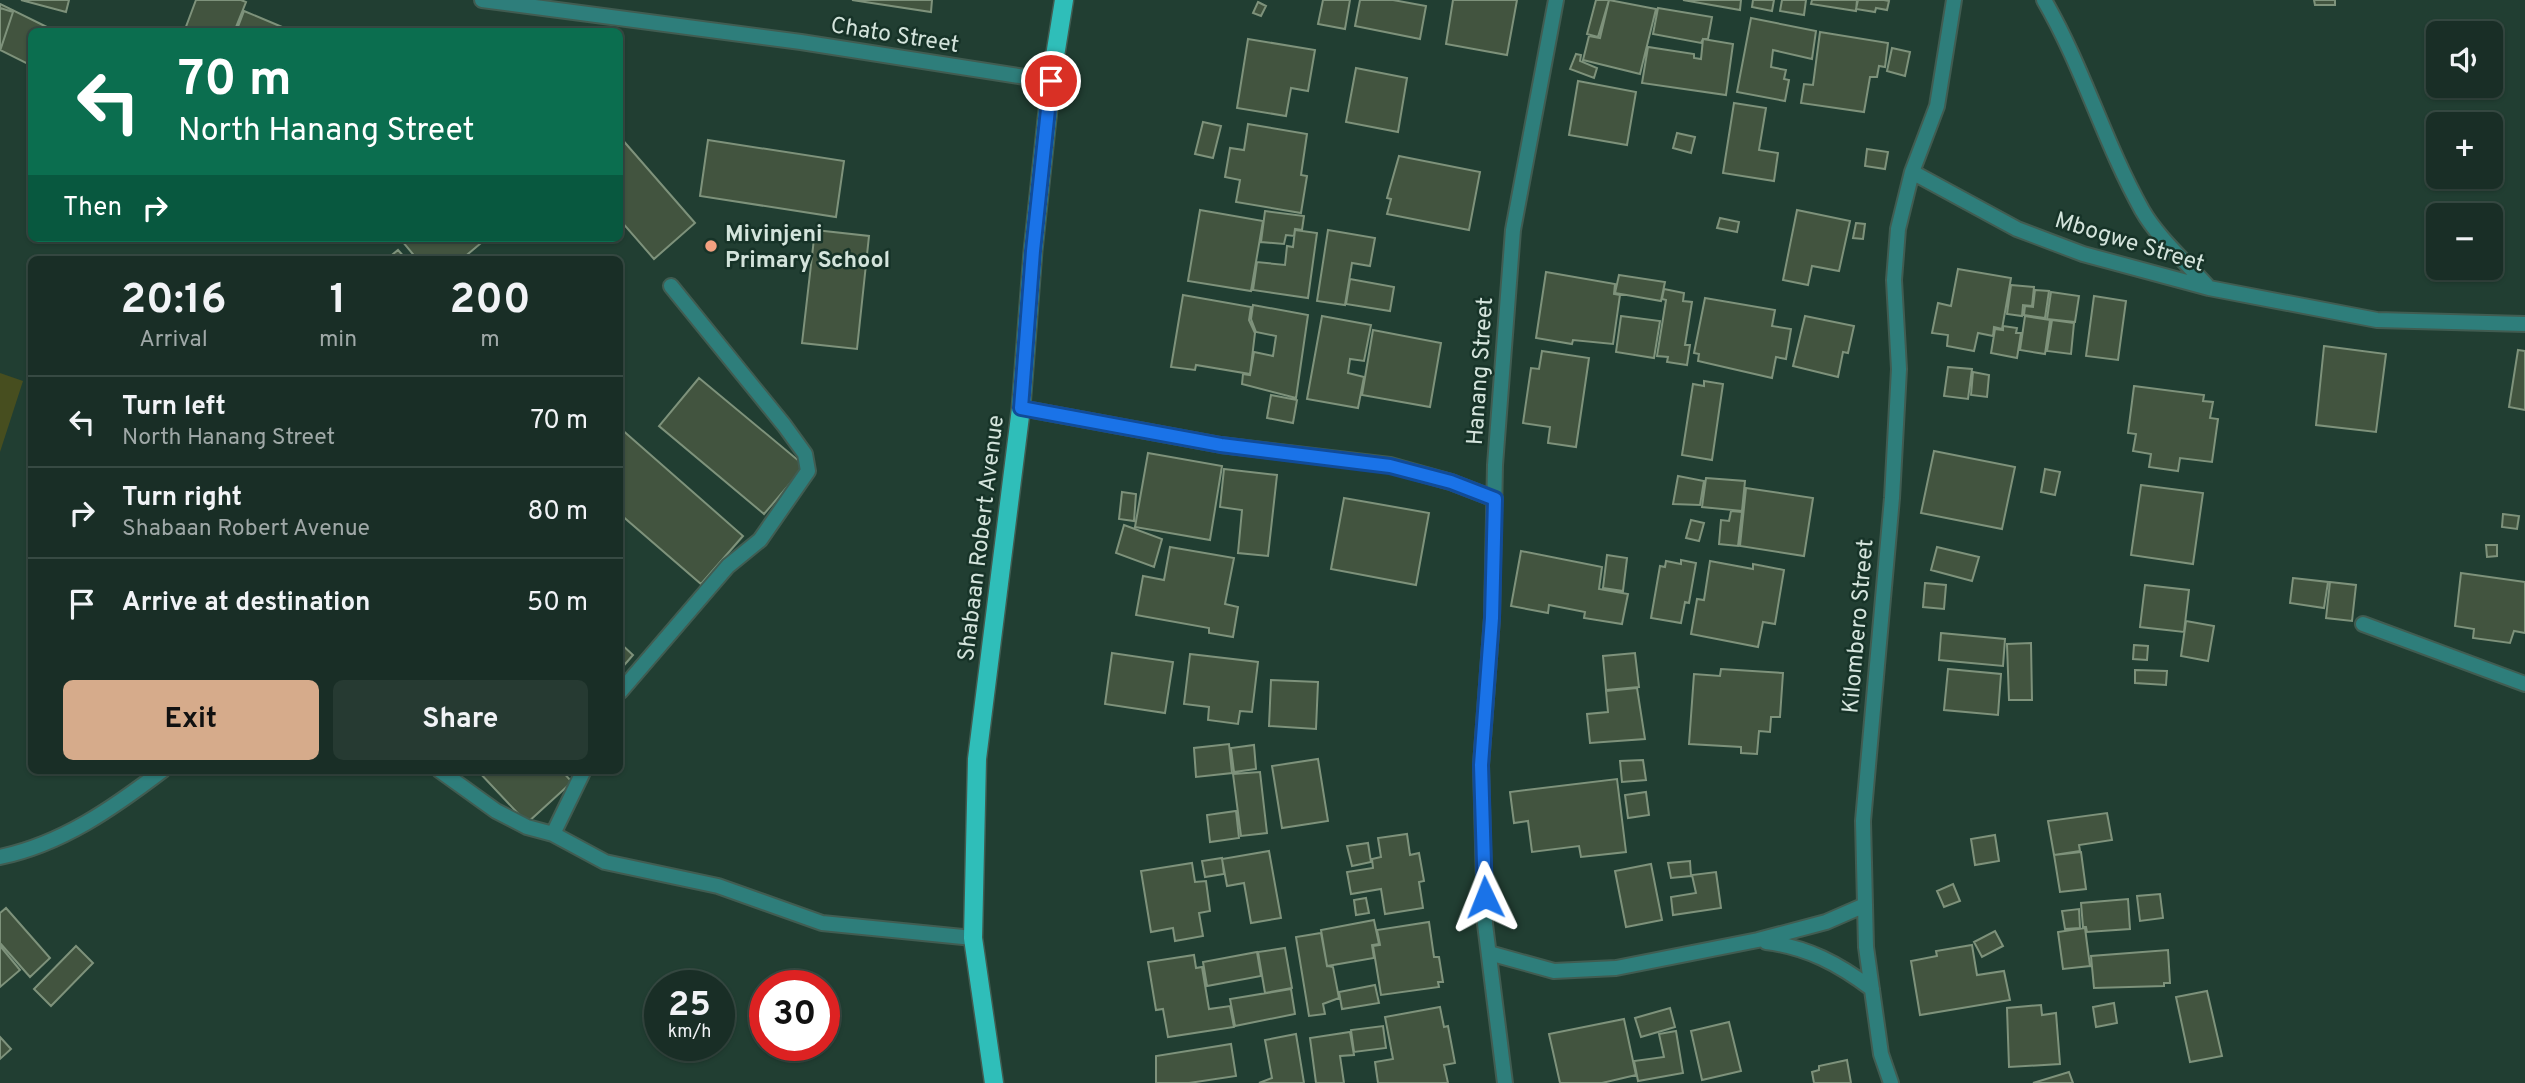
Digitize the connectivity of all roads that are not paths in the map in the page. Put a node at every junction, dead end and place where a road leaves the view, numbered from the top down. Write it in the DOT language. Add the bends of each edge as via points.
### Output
graph roads {
  1 [pos="482,0"];
  2 [pos="1064,0"];
  3 [pos="1556,0"];
  4 [pos="1954,0"];
  5 [pos="2043,0"];
  6 [pos="523,4"];
  7 [pos="1051,81"];
  8 [pos="1912,172"];
  9 [pos="671,286"];
  10 [pos="2209,288"];
  11 [pos="2525,324"];
  12 [pos="1021,408"];
  13 [pos="1495,499"];
  14 [pos="2364,624"];
  15 [pos="2525,684"];
  16 [pos="623,688"];
  17 [pos="157,774"];
  18 [pos="445,774"];
  19 [pos="582,774"];
  20 [pos="552,834"];
  21 [pos="0,857"];
  22 [pos="1865,905"];
  23 [pos="973,938"];
  24 [pos="1758,940"];
  25 [pos="1489,953"];
  26 [pos="1872,989"];
  27 [pos="993,1083"];
  28 [pos="1504,1083"];
  29 [pos="1891,1083"];
  1 -- 6 [label="street, Chato Street"];
  2 -- 7 [label="main road, Shabaan Robert Avenue"];
  3 -- 13 [label="street, Hanang Street" via="1513,230"];
  4 -- 8 [label="street" via="1937,106"];
  5 -- 10 [label="street" via="2144,213"];
  6 -- 7 [label="street, Chato Street"];
  7 -- 12 [label="main road, Shabaan Robert Avenue"];
  8 -- 10 [label="street, Mbogwe Street" via="2017,229 2083,254"];
  8 -- 22 [label="street, Kilombero Street" via="1898,229 1894,280 1899,369 1863,821"];
  9 -- 16 [label="street" via="784,425 805,454 808,471 760,540 728,566"];
  10 -- 11 [label="street, Mbogwe Street" via="2377,320"];
  12 -- 13 [label="street" via="1221,445 1390,466"];
  12 -- 23 [label="main road, Shabaan Robert Avenue" via="977,759"];
  13 -- 25 [label="street, Hanang Street" via="1481,765"];
  14 -- 15 [label="street"];
  17 -- 21 [label="street" via="76,830 34,850"];
  18 -- 20 [label="street" via="496,811"];
  19 -- 20 [label="street"];
  20 -- 23 [label="street" via="605,862 718,886 822,923"];
  22 -- 24 [label="street" via="1826,922"];
  22 -- 26 [label="street, Kilombero Street"];
  23 -- 27 [label="main road, Shabaan Robert Avenue"];
  24 -- 25 [label="street" via="1616,968 1554,971"];
  24 -- 26 [label="street" via="1818,954"];
  25 -- 28 [label="street, Hanang Street"];
  26 -- 29 [label="street, Kilombero Street" via="1881,1054"];
}
